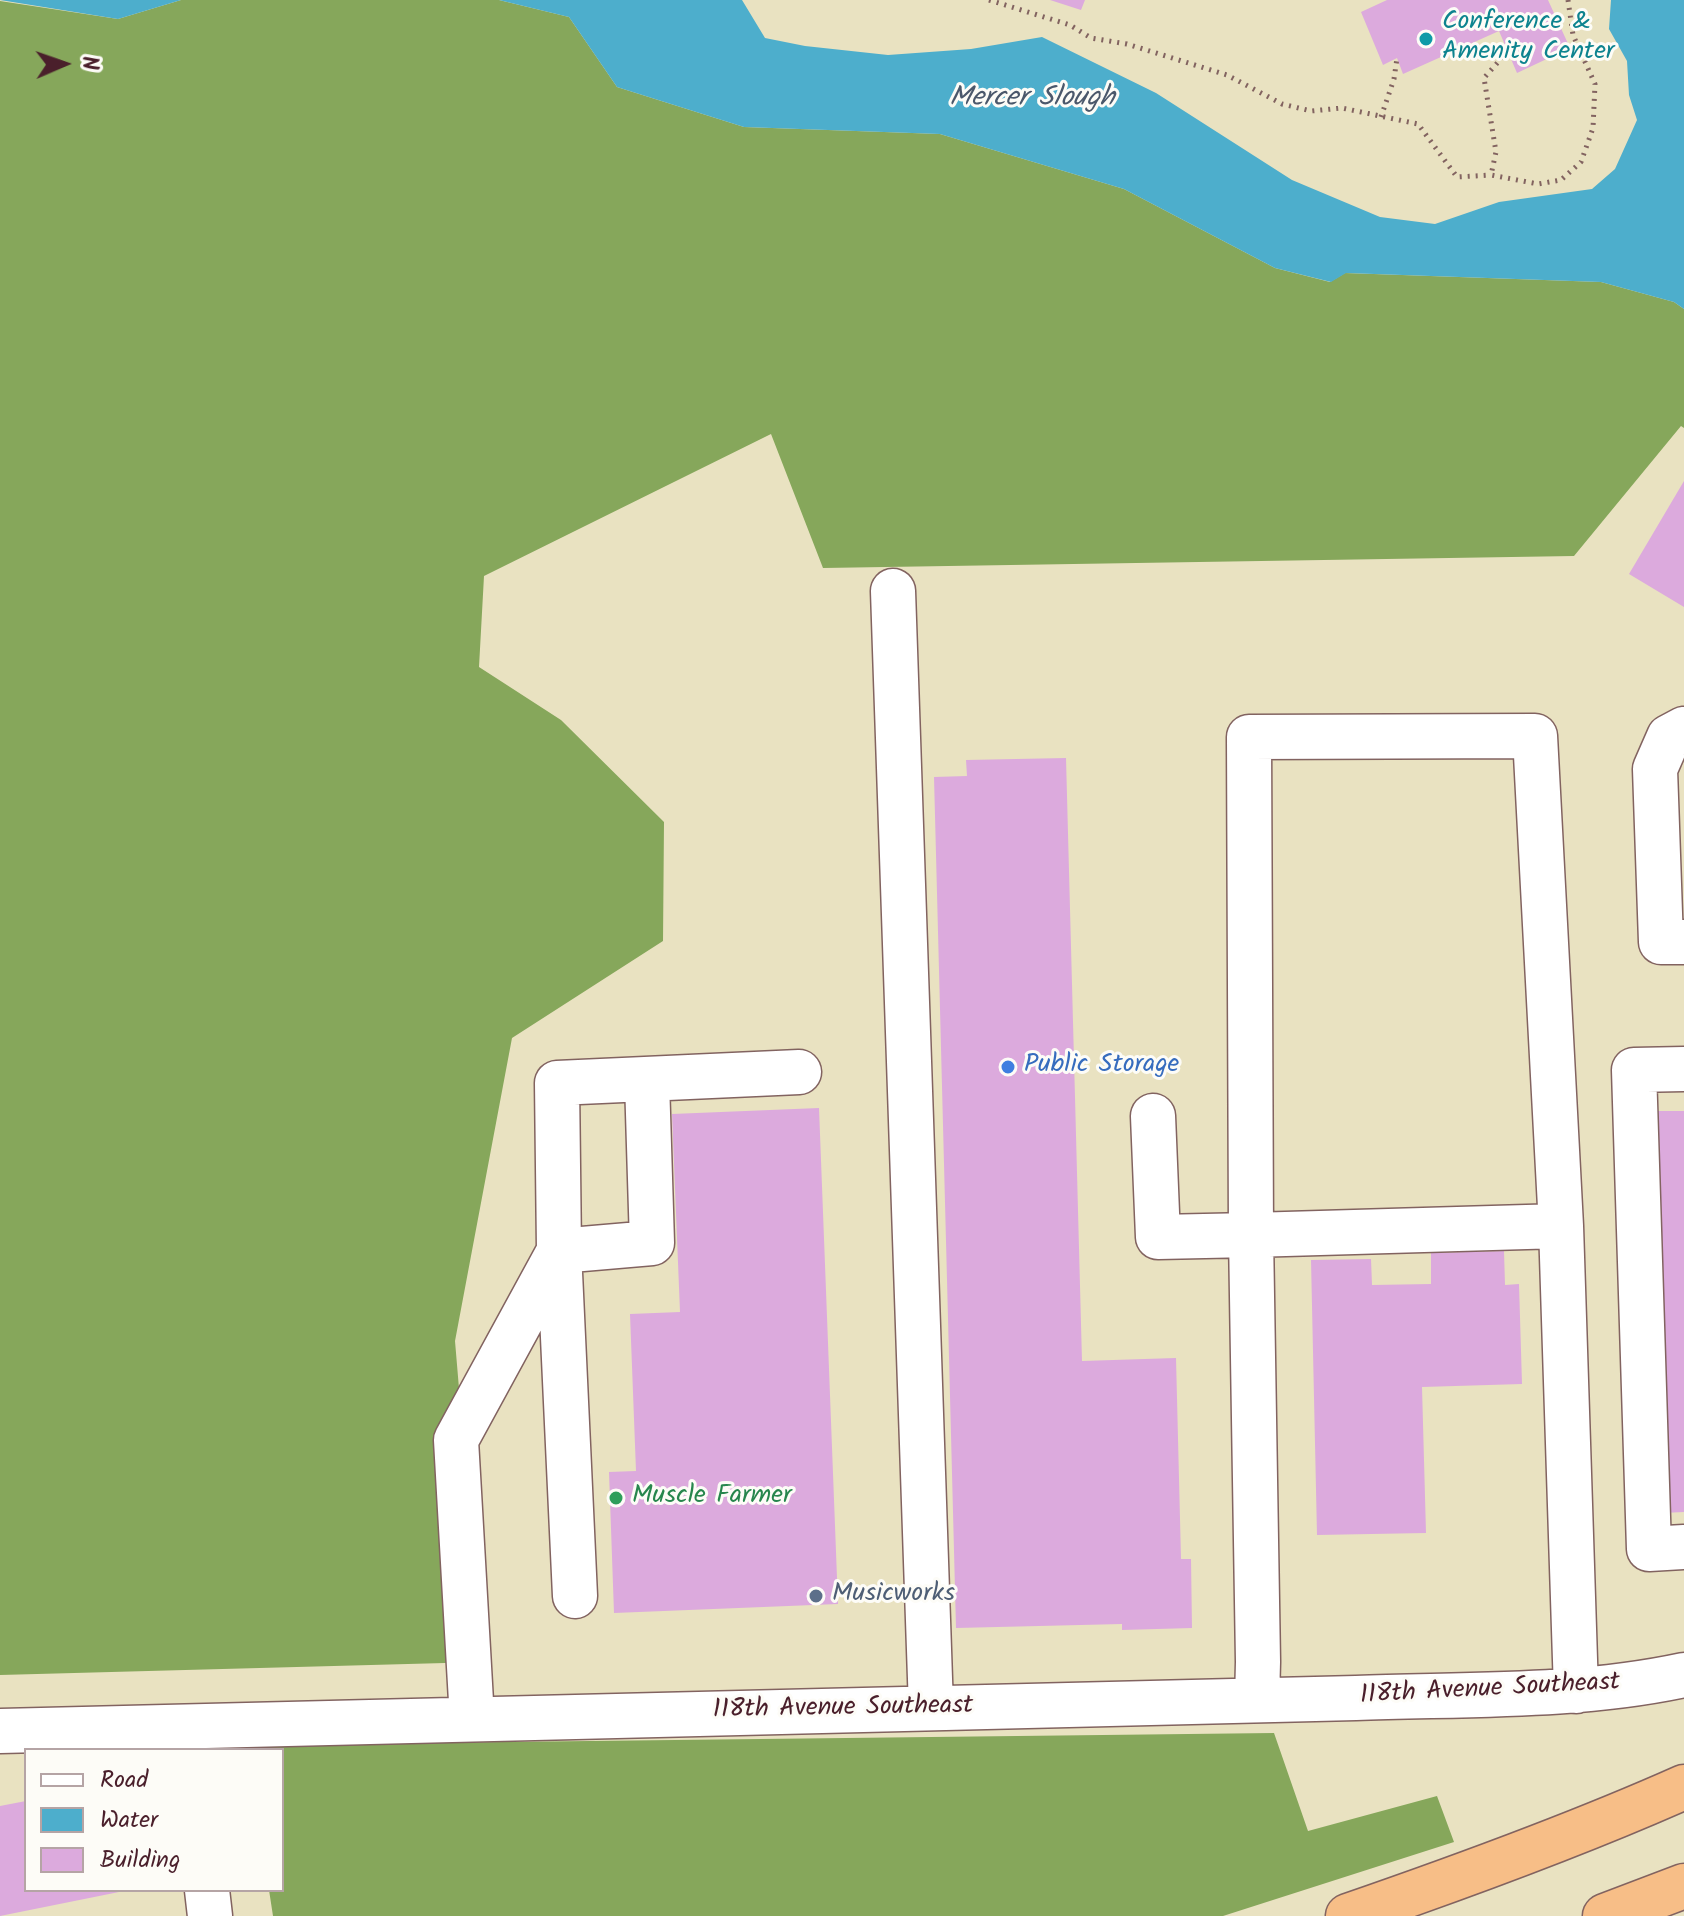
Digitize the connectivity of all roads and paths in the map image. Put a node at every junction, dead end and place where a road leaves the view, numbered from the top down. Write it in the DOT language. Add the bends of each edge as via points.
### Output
graph roads {
  1 [pos="989,0"];
  2 [pos="1568,0"];
  3 [pos="1508,51"];
  4 [pos="1397,58"];
  5 [pos="1381,117"];
  6 [pos="1491,175"];
  7 [pos="893,591"];
  8 [pos="1684,729"];
  9 [pos="1671,851"];
  10 [pos="1684,942"];
  11 [pos="1684,1069"];
  12 [pos="799,1072"];
  13 [pos="647,1081"];
  14 [pos="1153,1116"];
  15 [pos="1561,1226"];
  16 [pos="1251,1235"];
  17 [pos="559,1251"];
  18 [pos="1684,1547"];
  19 [pos="575,1596"];
  20 [pos="1684,1675"];
  21 [pos="1576,1691"];
  22 [pos="1257,1700"];
  23 [pos="931,1708"];
  24 [pos="472,1719"];
  25 [pos="0,1731"];
  26 [pos="188,1738"];
  27 [pos="1684,1787"];
  28 [pos="1684,1886"];
  29 [pos="207,1892"];
  30 [pos="210,1916"];
  31 [pos="1348,1916"];
  32 [pos="1605,1916"];
  1 -- 5 [label="path" via="1070,25 1091,38 1227,75 1282,104"];
  2 -- 6 [label="path" via="1573,35 1595,84 1593,128 1581,162 1561,180 1538,184"];
  3 -- 6 [label="path" via="1484,78 1496,152"];
  4 -- 5 [label="path"];
  5 -- 6 [label="path" via="1418,124 1457,177"];
  7 -- 23 [label="street"];
  8 -- 9 [label="street" via="1669,737 1655,769"];
  9 -- 10 [label="street" via="1661,942"];
  11 -- 18 [label="street" via="1634,1070 1649,1549"];
  12 -- 13 [label="street"];
  13 -- 17 [label="street" via="652,1243"];
  13 -- 17 [label="street" via="557,1083"];
  14 -- 16 [label="street" via="1158,1237"];
  15 -- 16 [label="street"];
  15 -- 16 [label="street" via="1535,736 1249,737"];
  15 -- 21 [label="street"];
  16 -- 22 [label="street"];
  17 -- 19 [label="street"];
  17 -- 24 [label="street" via="456,1440"];
  20 -- 21 [label="street, 118th Avenue Southeast"];
  21 -- 22 [label="street, 118th Avenue Southeast"];
  22 -- 23 [label="street, 118th Avenue Southeast"];
  23 -- 24 [label="street, 118th Avenue Southeast"];
  24 -- 26 [label="street, 118th Avenue Southeast"];
  25 -- 26 [label="street, 118th Avenue Southeast"];
  27 -- 31 [label="highway"];
  28 -- 32 [label="highway"];
  29 -- 30 [label="street"];
}
